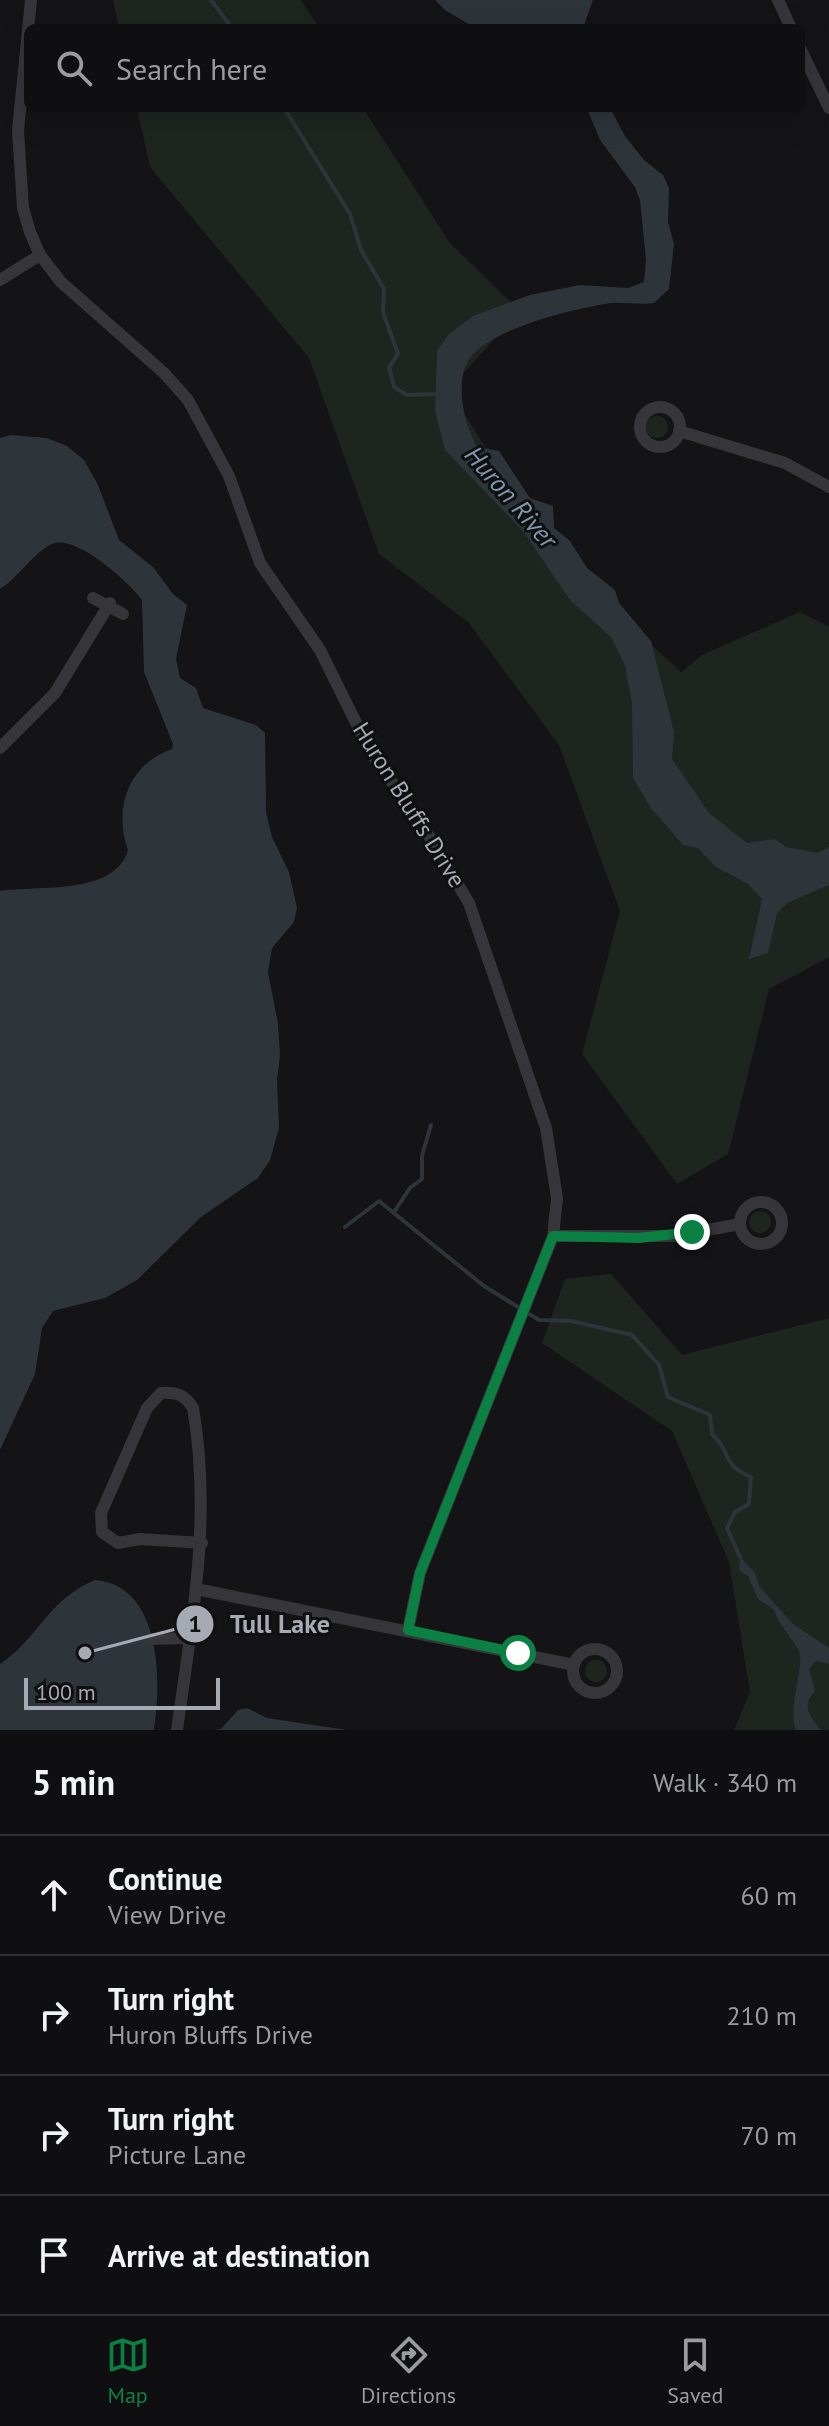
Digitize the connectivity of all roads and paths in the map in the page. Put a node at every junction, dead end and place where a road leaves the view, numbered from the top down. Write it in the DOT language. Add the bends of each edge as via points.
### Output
graph roads {
  1 [pos="31,0"];
  2 [pos="778,0"];
  3 [pos="28,24"];
  4 [pos="789,24"];
  5 [pos="805,58"];
  6 [pos="24,61"];
  7 [pos="829,108"];
  8 [pos="40,255"];
  9 [pos="0,280"];
  10 [pos="679,431"];
  11 [pos="829,487"];
  12 [pos="93,598"];
  13 [pos="109,605"];
  14 [pos="123,614"];
  15 [pos="0,748"];
  16 [pos="740,1224"];
  17 [pos="553,1236"];
  18 [pos="202,1543"];
  19 [pos="196,1589"];
  20 [pos="408,1630"];
  21 [pos="189,1638"];
  22 [pos="150,1639"];
  23 [pos="574,1665"];
  24 [pos="177,1730"];
  1 -- 3 [label="street, Huron Bluffs Drive"];
  2 -- 4 [label="street"];
  5 -- 7 [label="street"];
  6 -- 8 [label="street, Huron Bluffs Drive" via="19,169 23,208"];
  8 -- 9 [label="street"];
  8 -- 17 [label="street, Huron Bluffs Drive" via="61,282 188,400 229,476 260,563 320,650 371,753 469,903 546,1128 557,1198"];
  10 -- 11 [label="street" via="785,463"];
  12 -- 13 [label="street"];
  13 -- 14 [label="street"];
  13 -- 15 [label="street" via="55,693"];
  16 -- 17 [label="street" via="675,1236"];
  17 -- 20 [label="street, Huron Bluffs Drive" via="420,1573"];
  18 -- 18 [label="street" via="201,1452 193,1408 175,1392 161,1393 147,1408 101,1513 102,1532 118,1543"];
  18 -- 19 [label="street"];
  19 -- 20 [label="street"];
  19 -- 21 [label="street"];
  20 -- 23 [label="street"];
  21 -- 22 [label="street"];
  21 -- 24 [label="street"];
}
